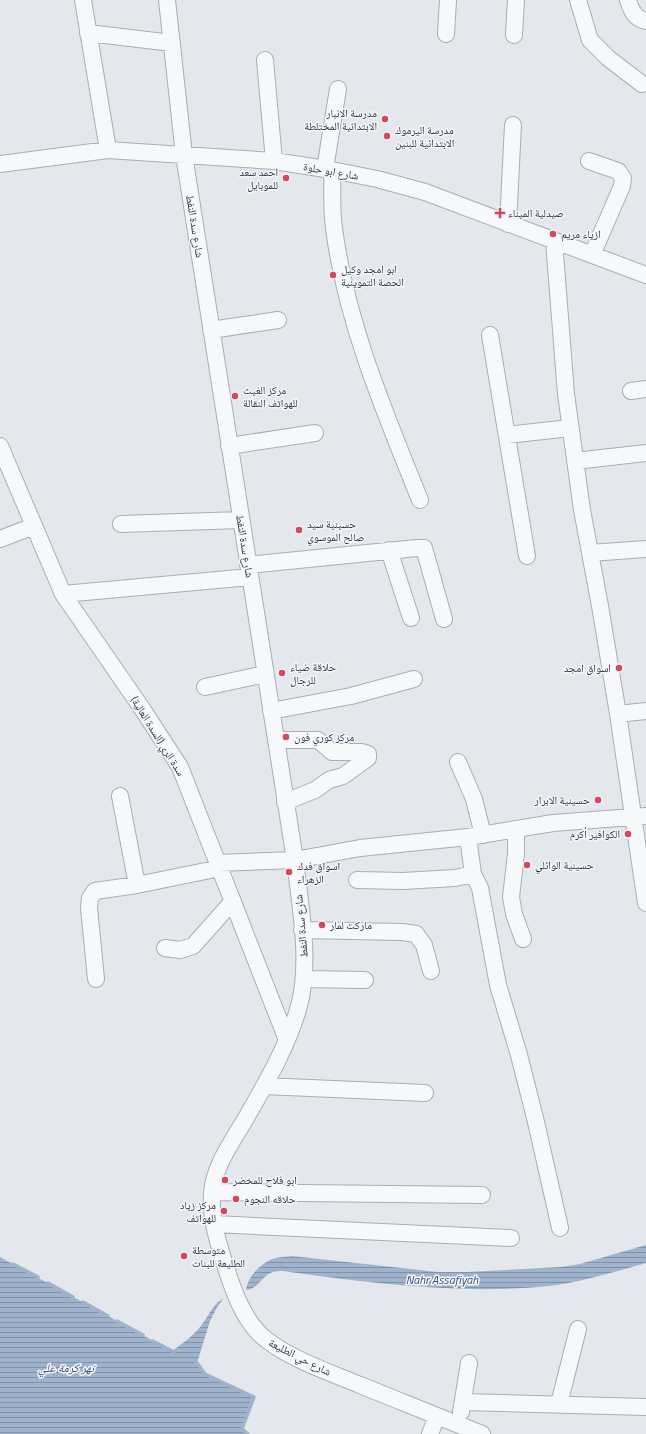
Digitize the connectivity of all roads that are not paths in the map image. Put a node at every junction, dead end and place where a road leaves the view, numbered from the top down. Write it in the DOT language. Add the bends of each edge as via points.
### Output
graph roads {
  1 [pos="83,0"];
  2 [pos="167,0"];
  3 [pos="448,0"];
  4 [pos="516,0"];
  5 [pos="578,0"];
  6 [pos="628,0"];
  7 [pos="646,21"];
  8 [pos="88,33"];
  9 [pos="446,34"];
  10 [pos="514,35"];
  11 [pos="172,43"];
  12 [pos="265,60"];
  13 [pos="642,84"];
  14 [pos="338,89"];
  15 [pos="513,125"];
  16 [pos="108,150"];
  17 [pos="184,155"];
  18 [pos="274,161"];
  19 [pos="589,161"];
  20 [pos="0,164"];
  21 [pos="329,170"];
  22 [pos="508,224"];
  23 [pos="554,241"];
  24 [pos="592,255"];
  25 [pos="646,275"];
  26 [pos="278,320"];
  27 [pos="211,330"];
  28 [pos="490,335"];
  29 [pos="570,428"];
  30 [pos="315,434"];
  31 [pos="507,435"];
  32 [pos="0,446"];
  33 [pos="229,446"];
  34 [pos="646,453"];
  35 [pos="575,461"];
  36 [pos="420,500"];
  37 [pos="241,520"];
  38 [pos="121,524"];
  39 [pos="34,526"];
  40 [pos="0,539"];
  41 [pos="646,549"];
  42 [pos="389,550"];
  43 [pos="590,553"];
  44 [pos="528,556"];
  45 [pos="249,571"];
  46 [pos="63,594"];
  47 [pos="411,618"];
  48 [pos="444,619"];
  49 [pos="265,674"];
  50 [pos="414,679"];
  51 [pos="205,687"];
  52 [pos="271,711"];
  53 [pos="646,711"];
  54 [pos="618,714"];
  55 [pos="276,740"];
  56 [pos="458,762"];
  57 [pos="120,796"];
  58 [pos="286,802"];
  59 [pos="640,816"];
  60 [pos="516,829"];
  61 [pos="476,836"];
  62 [pos="295,860"];
  63 [pos="219,866"];
  64 [pos="473,874"];
  65 [pos="358,880"];
  66 [pos="137,885"];
  67 [pos="233,901"];
  68 [pos="646,903"];
  69 [pos="302,930"];
  70 [pos="523,939"];
  71 [pos="165,948"];
  72 [pos="432,971"];
  73 [pos="96,978"];
  74 [pos="304,978"];
  75 [pos="365,980"];
  76 [pos="287,1040"];
  77 [pos="264,1086"];
  78 [pos="426,1094"];
  79 [pos="212,1192"];
  80 [pos="482,1195"];
  81 [pos="214,1224"];
  82 [pos="560,1228"];
  83 [pos="512,1238"];
  84 [pos="578,1328"];
  85 [pos="469,1363"];
  86 [pos="463,1402"];
  87 [pos="559,1404"];
  88 [pos="646,1407"];
  89 [pos="437,1416"];
  90 [pos="459,1425"];
  91 [pos="430,1434"];
  92 [pos="482,1434"];
  1 -- 8 [label="street"];
  2 -- 11 [label="street, شارع سدة النفط"];
  3 -- 9 [label="street"];
  4 -- 10 [label="street"];
  5 -- 13 [label="street" via="590,40 608,58"];
  6 -- 7 [label="street" via="637,17"];
  8 -- 11 [label="street"];
  8 -- 16 [label="street"];
  11 -- 17 [label="street, شارع سدة النفط"];
  12 -- 18 [label="street"];
  14 -- 21 [label="street"];
  15 -- 22 [label="street"];
  16 -- 17 [label="street, شارع ابو حلوة"];
  16 -- 20 [label="street, شارع ابو حلوة"];
  17 -- 18 [label="street, شارع ابو حلوة"];
  17 -- 27 [label="street, شارع سدة النفط"];
  18 -- 21 [label="street, شارع ابو حلوة"];
  19 -- 24 [label="street" via="618,171 623,178 622,186"];
  21 -- 22 [label="street, شارع ابو حلوة" via="425,192"];
  21 -- 36 [label="street" via="342,278 360,341"];
  22 -- 23 [label="street, شارع ابو حلوة"];
  23 -- 24 [label="street, شارع ابو حلوة"];
  23 -- 29 [label="street"];
  24 -- 25 [label="street, شارع ابو حلوة"];
  26 -- 27 [label="street"];
  27 -- 33 [label="street, شارع سدة النفط"];
  28 -- 31 [label="street"];
  29 -- 31 [label="street"];
  29 -- 35 [label="street"];
  30 -- 33 [label="street"];
  31 -- 44 [label="street"];
  32 -- 39 [label="street, سدة الري (السدة العالية)"];
  33 -- 37 [label="street, شارع سدة النفط"];
  34 -- 35 [label="street"];
  35 -- 43 [label="street"];
  37 -- 38 [label="street"];
  37 -- 45 [label="street, شارع سدة النفط"];
  39 -- 40 [label="street"];
  39 -- 46 [label="street, سدة الري (السدة العالية)"];
  41 -- 43 [label="street"];
  42 -- 45 [label="street"];
  42 -- 47 [label="street"];
  42 -- 48 [label="street" via="424,548"];
  43 -- 54 [label="street"];
  45 -- 46 [label="street"];
  45 -- 49 [label="street, شارع سدة النفط"];
  46 -- 63 [label="street, سدة الري (السدة العالية)" via="180,767"];
  49 -- 51 [label="street"];
  49 -- 52 [label="street, شارع سدة النفط"];
  50 -- 52 [label="street" via="350,696"];
  52 -- 55 [label="street, شارع سدة النفط"];
  53 -- 54 [label="street"];
  54 -- 59 [label="street"];
  55 -- 58 [label="street, شارع سدة النفط"];
  55 -- 58 [label="street" via="318,740 332,752 368,754 368,758 343,776 329,780 315,790"];
  56 -- 61 [label="street" via="474,799"];
  57 -- 66 [label="street"];
  58 -- 62 [label="street, شارع سدة النفط"];
  59 -- 60 [label="street" via="553,823"];
  59 -- 68 [label="street"];
  60 -- 61 [label="street"];
  60 -- 70 [label="street" via="511,897"];
  61 -- 62 [label="street" via="360,848"];
  61 -- 64 [label="street"];
  62 -- 63 [label="street"];
  62 -- 69 [label="street, شارع سدة النفط"];
  63 -- 66 [label="street"];
  63 -- 67 [label="street, سدة الري (السدة العالية)"];
  64 -- 65 [label="street" via="455,878 403,881"];
  64 -- 82 [label="street" via="480,888 498,985 519,1055"];
  66 -- 73 [label="street" via="96,891 90,898"];
  67 -- 71 [label="street" via="193,946 180,950"];
  67 -- 76 [label="street, سدة الري (السدة العالية)"];
  69 -- 72 [label="street" via="416,934 424,945"];
  69 -- 74 [label="street, شارع سدة النفط"];
  74 -- 75 [label="street"];
  74 -- 76 [label="street, شارع سدة النفط" via="300,1005"];
  76 -- 77 [label="street, شارع سدة النفط"];
  77 -- 78 [label="street"];
  77 -- 79 [label="street, شارع حي الطليعة" via="222,1160"];
  79 -- 80 [label="street"];
  79 -- 81 [label="street, شارع حي الطليعة"];
  81 -- 83 [label="street"];
  81 -- 89 [label="street, شارع حي الطليعة" via="237,1295 249,1320 266,1340 315,1367"];
  84 -- 87 [label="street"];
  85 -- 86 [label="street"];
  86 -- 87 [label="street"];
  86 -- 90 [label="street"];
  87 -- 88 [label="street"];
  89 -- 90 [label="street, شارع حي الطليعة"];
  89 -- 91 [label="street"];
  90 -- 92 [label="street, شارع حي الطليعة"];
}
